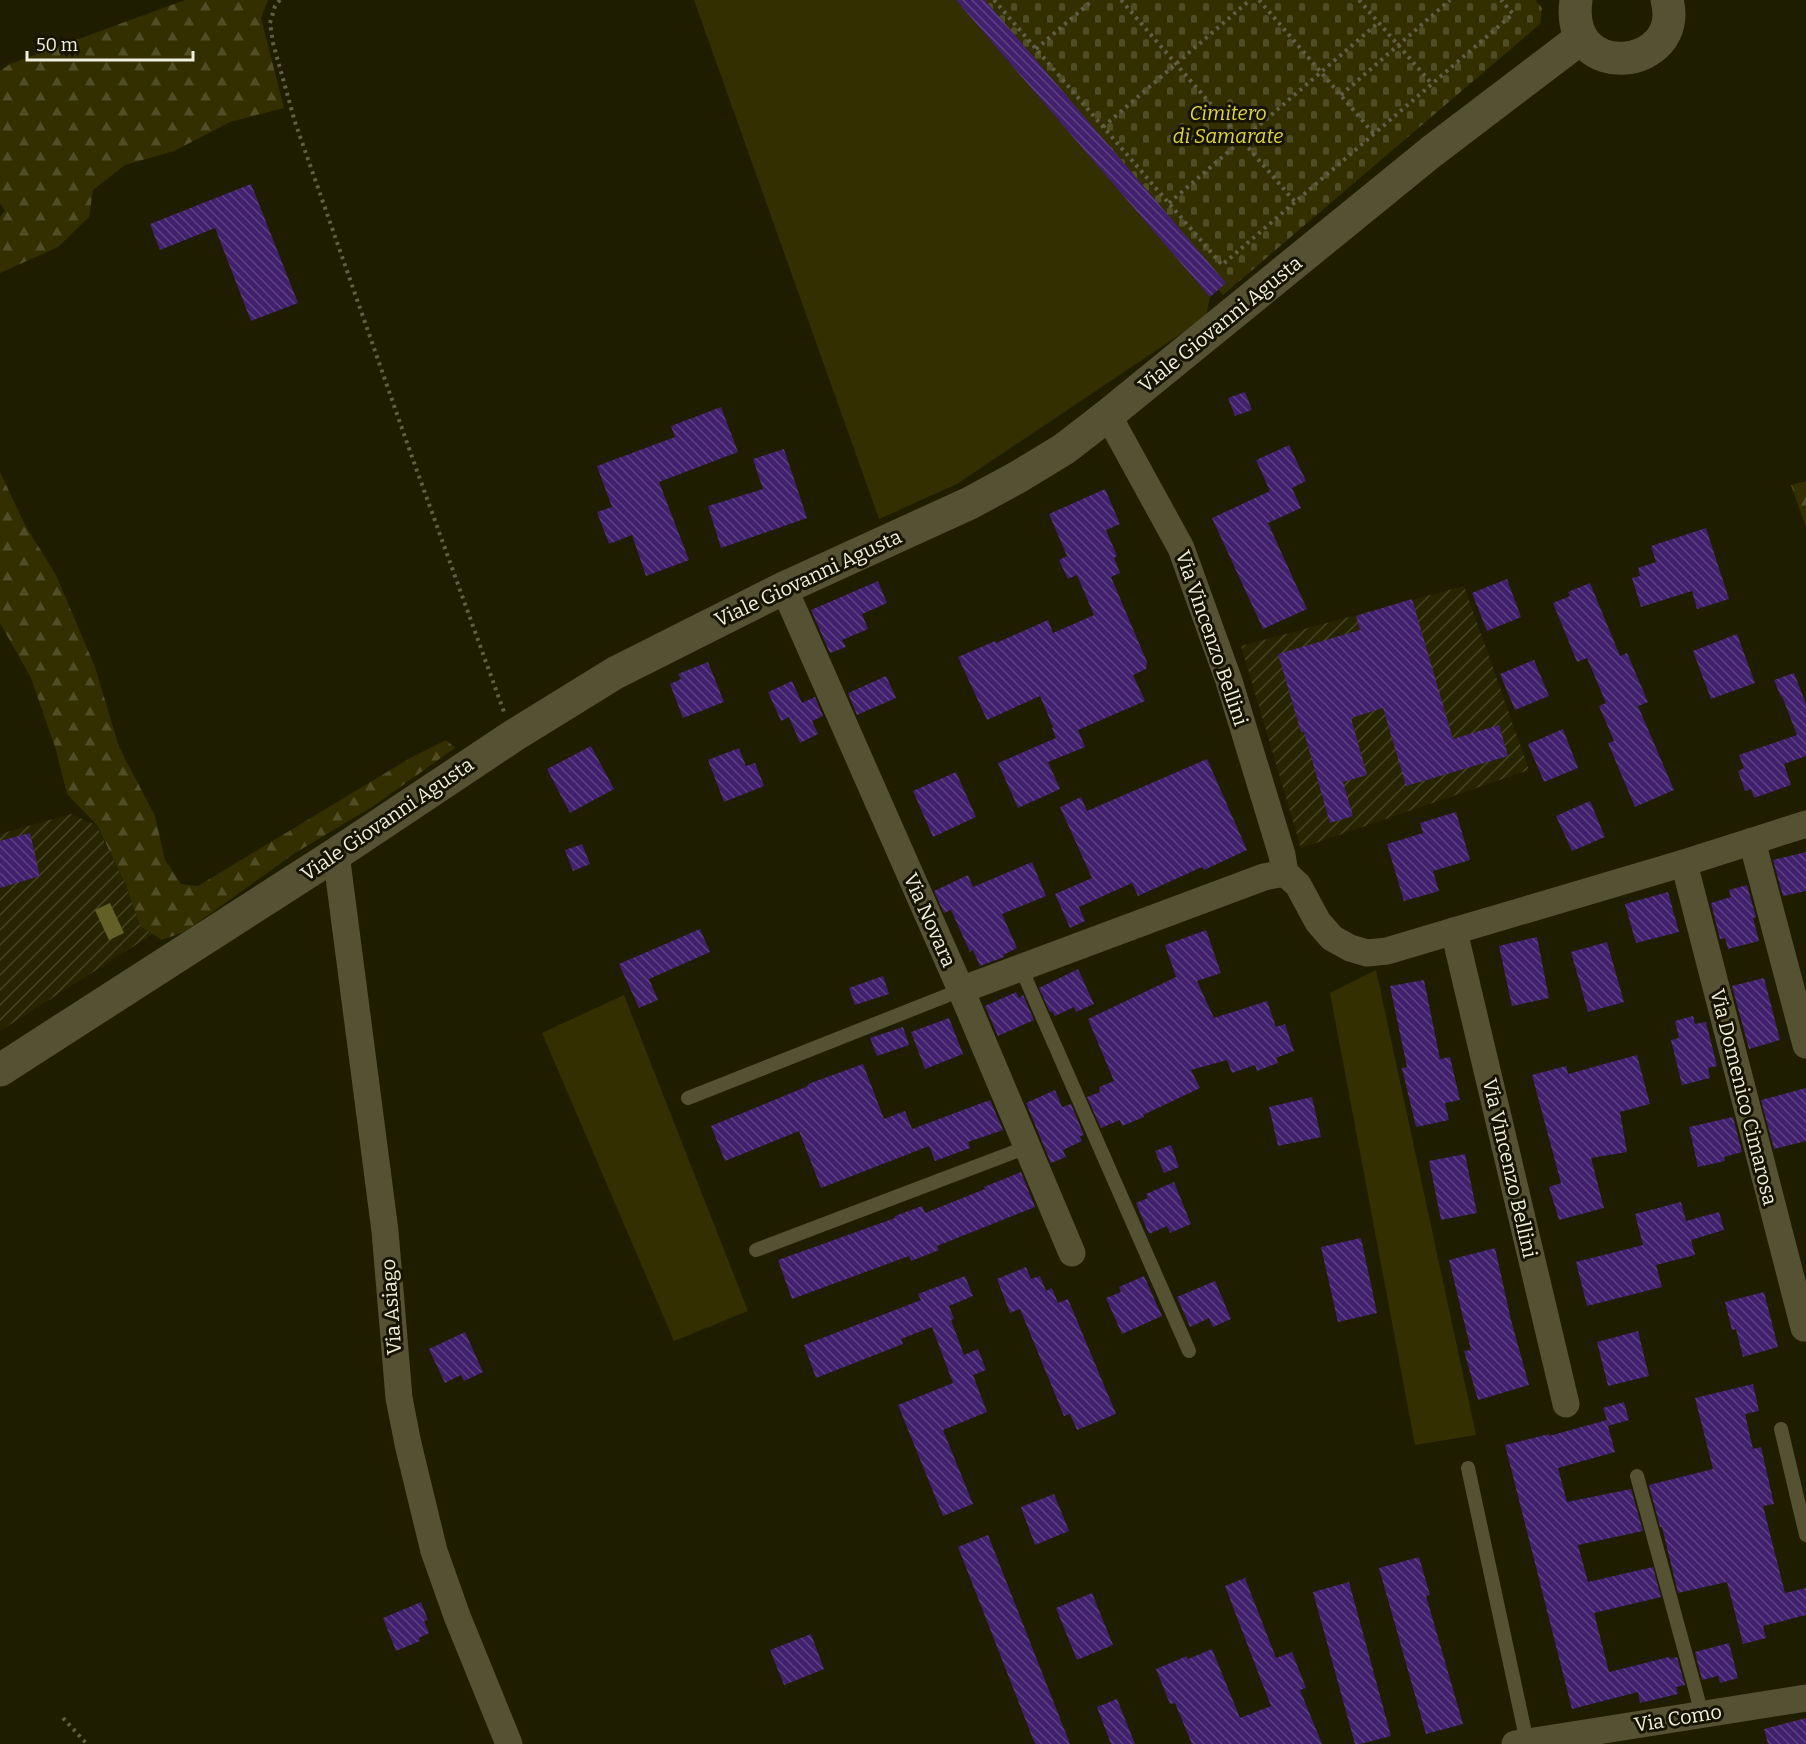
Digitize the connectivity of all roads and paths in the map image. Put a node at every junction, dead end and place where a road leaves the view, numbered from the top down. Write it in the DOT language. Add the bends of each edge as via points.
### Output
graph roads {
  1 [pos="280,0"];
  2 [pos="994,0"];
  3 [pos="1093,0"];
  4 [pos="1120,0"];
  5 [pos="1250,0"];
  6 [pos="1259,0"];
  7 [pos="1359,0"];
  8 [pos="1450,0"];
  9 [pos="1501,0"];
  10 [pos="1576,0"];
  11 [pos="1667,0"];
  12 [pos="1378,23"];
  13 [pos="1581,38"];
  14 [pos="1398,45"];
  15 [pos="1036,49"];
  16 [pos="1176,64"];
  17 [pos="1321,72"];
  18 [pos="1432,84"];
  19 [pos="1341,94"];
  20 [pos="1103,127"];
  21 [pos="1374,134"];
  22 [pos="1242,140"];
  23 [pos="1295,202"];
  24 [pos="1169,203"];
  25 [pos="1108,415"];
  26 [pos="784,588"];
  27 [pos="513,736"];
  28 [pos="1806,824"];
  29 [pos="1752,841"];
  30 [pos="336,854"];
  31 [pos="1684,863"];
  32 [pos="1285,873"];
  33 [pos="1455,931"];
  34 [pos="1021,968"];
  35 [pos="962,990"];
  36 [pos="1806,1045"];
  37 [pos="0,1070"];
  38 [pos="688,1098"];
  39 [pos="1027,1147"];
  40 [pos="756,1250"];
  41 [pos="1072,1253"];
  42 [pos="1806,1328"];
  43 [pos="1189,1351"];
  44 [pos="1566,1404"];
  45 [pos="1780,1430"];
  46 [pos="1468,1468"];
  47 [pos="1637,1476"];
  48 [pos="1806,1535"];
  49 [pos="1806,1698"];
  50 [pos="1702,1714"];
  51 [pos="63,1718"];
  52 [pos="1521,1743"];
  53 [pos="87,1744"];
  54 [pos="509,1744"];
  1 -- 27 [label="path" via="270,23 295,122"];
  2 -- 15 [label="path"];
  3 -- 15 [label="path"];
  4 -- 16 [label="path"];
  5 -- 16 [label="path"];
  6 -- 17 [label="path"];
  7 -- 12 [label="path"];
  8 -- 14 [label="path"];
  9 -- 18 [label="path" via="1513,14"];
  10 -- 13 [label="street" via="1574,17"];
  11 -- 13 [label="street" via="1670,10 1666,30 1654,47 1636,58 1616,60 1596,52"];
  12 -- 14 [label="path"];
  12 -- 17 [label="path"];
  13 -- 25 [label="street, Viale Giovanni Agusta" via="1431,152"];
  14 -- 18 [label="path"];
  14 -- 19 [label="path"];
  15 -- 20 [label="path"];
  16 -- 20 [label="path"];
  16 -- 22 [label="path"];
  17 -- 19 [label="path"];
  17 -- 22 [label="path"];
  18 -- 21 [label="path"];
  19 -- 21 [label="path"];
  20 -- 24 [label="path"];
  21 -- 23 [label="path"];
  22 -- 23 [label="path"];
  22 -- 24 [label="path"];
  23 -- 24 [label="path" via="1222,265"];
  25 -- 26 [label="street, Viale Giovanni Agusta" via="1064,448 970,503"];
  25 -- 32 [label="street, Via Vincenzo Bellini" via="1181,548 1229,681"];
  26 -- 27 [label="street, Viale Giovanni Agusta" via="642,658"];
  26 -- 35 [label="street, Via Novara"];
  27 -- 30 [label="street, Viale Giovanni Agusta"];
  28 -- 29 [label="street, Via Vincenzo Bellini"];
  29 -- 31 [label="street, Via Vincenzo Bellini"];
  29 -- 36 [label="street"];
  30 -- 37 [label="street, Viale Giovanni Agusta"];
  30 -- 54 [label="street, Via Asiago" via="385,1231 399,1398 434,1551"];
  31 -- 33 [label="street, Via Vincenzo Bellini"];
  31 -- 42 [label="street, Via Domenico Cimarosa"];
  32 -- 33 [label="street, Via Vincenzo Bellini" via="1298,885 1318,922 1332,938 1350,948 1367,953 1387,951"];
  32 -- 34 [label="street"];
  33 -- 44 [label="street, Via Vincenzo Bellini"];
  34 -- 35 [label="street"];
  34 -- 43 [label="lane"];
  35 -- 38 [label="lane"];
  35 -- 39 [label="street, Via Novara"];
  39 -- 40 [label="lane"];
  39 -- 41 [label="street, Via Novara"];
  45 -- 48 [label="lane"];
  46 -- 52 [label="lane"];
  47 -- 50 [label="lane"];
  49 -- 50 [label="street, Via Como"];
  50 -- 52 [label="street, Via Como"];
  51 -- 53 [label="path"];
}
